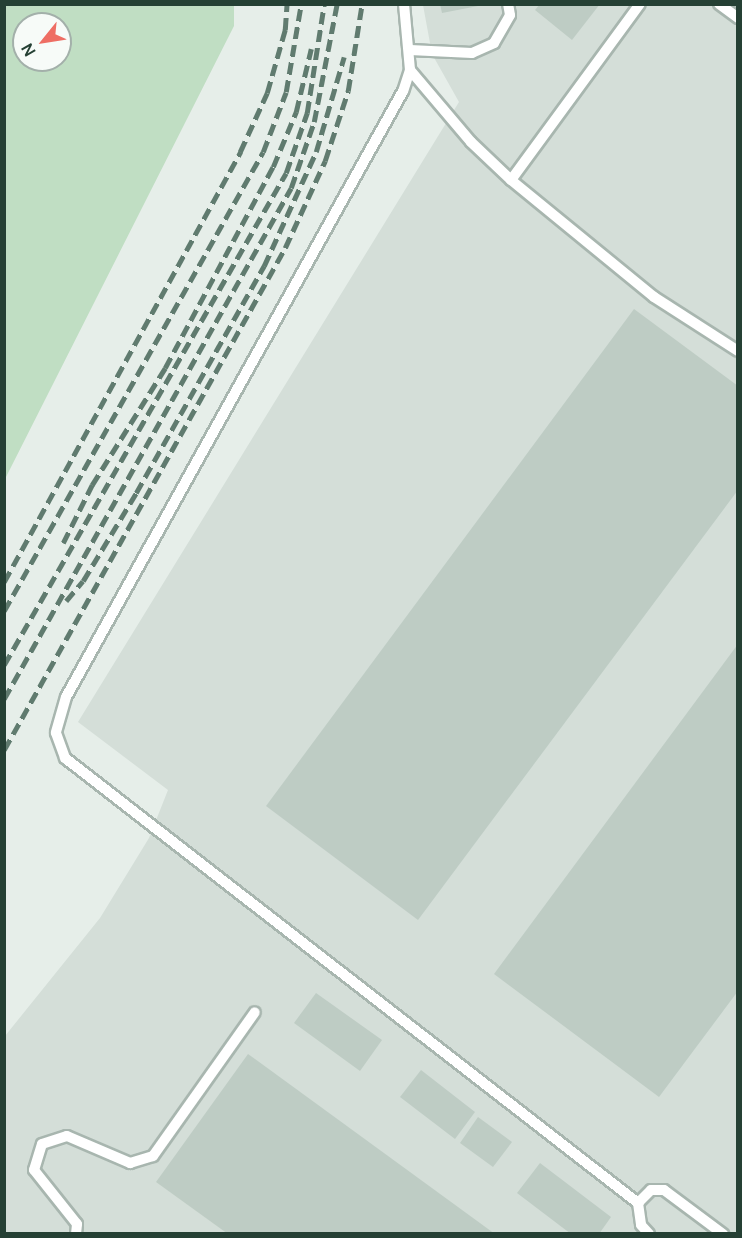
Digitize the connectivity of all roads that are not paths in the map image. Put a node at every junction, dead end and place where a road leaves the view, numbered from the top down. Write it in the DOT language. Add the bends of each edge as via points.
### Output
graph roads {
  1 [pos="404,4"];
  2 [pos="508,4"];
  3 [pos="640,4"];
  4 [pos="719,4"];
  5 [pos="738,18"];
  6 [pos="410,50"];
  7 [pos="410,70"];
  8 [pos="511,180"];
  9 [pos="738,351"];
  10 [pos="255,1012"];
  11 [pos="638,1203"];
  12 [pos="76,1233"];
  13 [pos="649,1233"];
  14 [pos="723,1233"];
  1 -- 6 [label="lane"];
  2 -- 6 [label="lane" via="510,15 494,43 472,52"];
  3 -- 8 [label="lane"];
  4 -- 5 [label="lane"];
  6 -- 7 [label="lane"];
  7 -- 8 [label="lane" via="471,142"];
  7 -- 11 [label="lane" via="403,91 66,697 56,733 65,758"];
  8 -- 9 [label="lane" via="654,297"];
  10 -- 12 [label="lane" via="153,1156 130,1163 67,1136 53,1137 42,1144 34,1170 77,1224"];
  11 -- 13 [label="lane" via="641,1225"];
  11 -- 14 [label="lane" via="651,1190 664,1190"];
}
